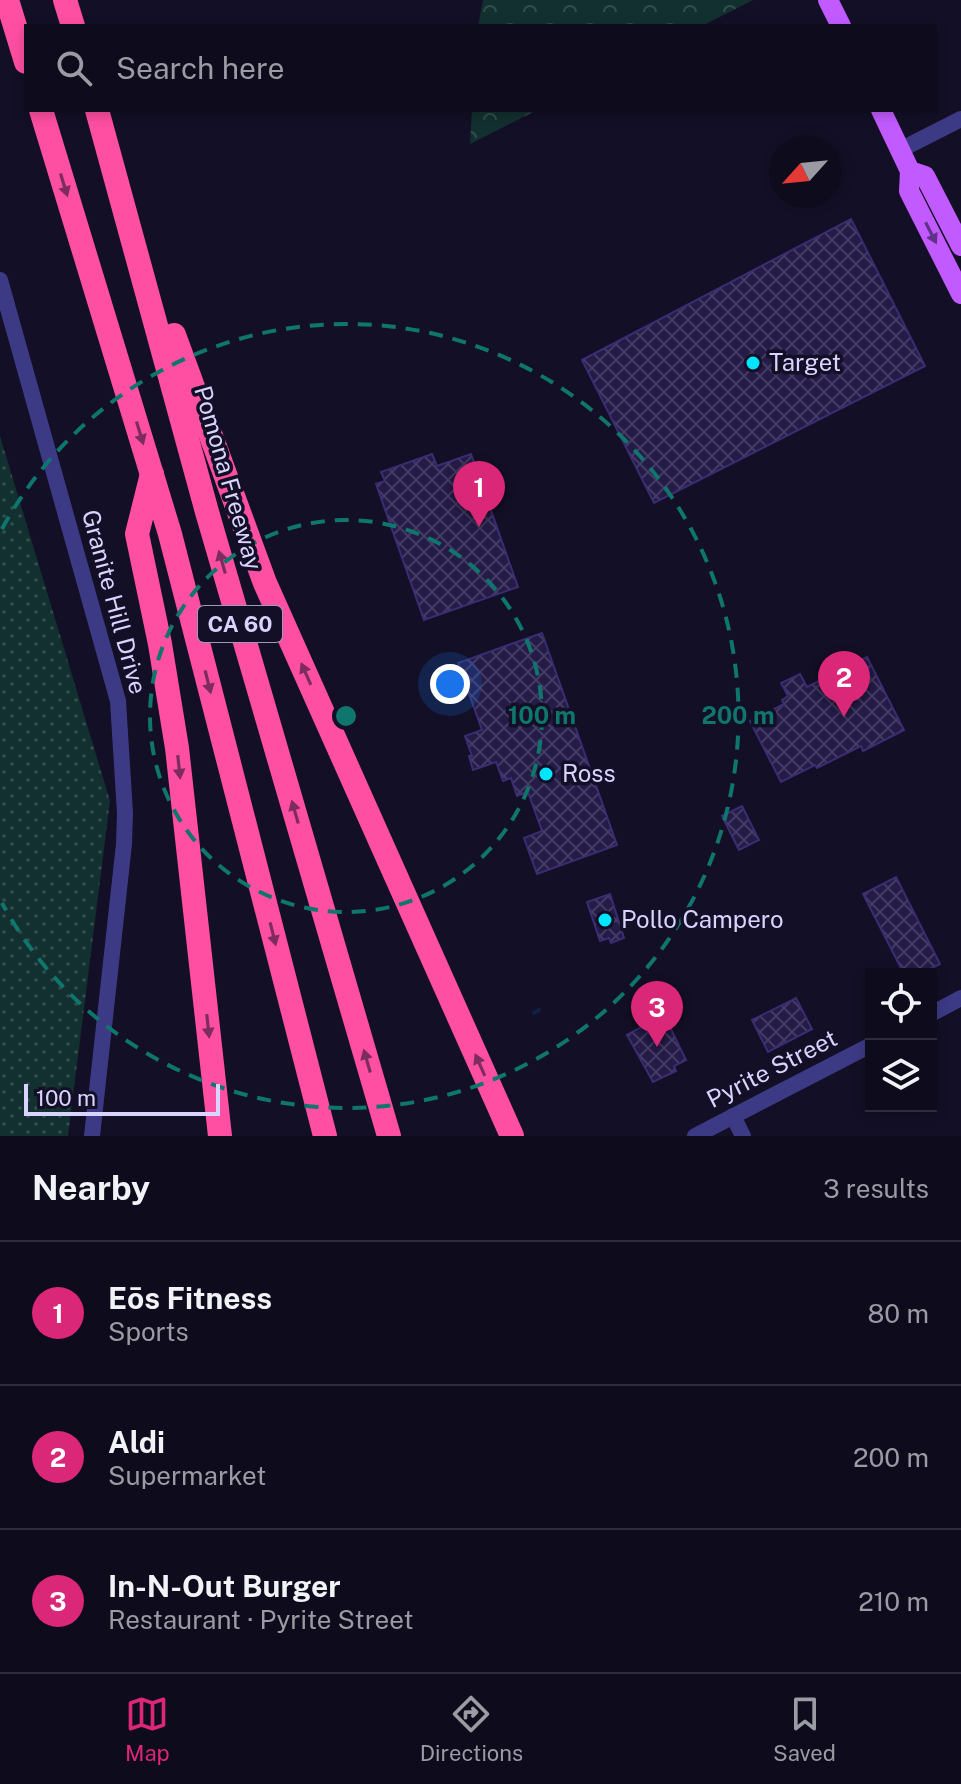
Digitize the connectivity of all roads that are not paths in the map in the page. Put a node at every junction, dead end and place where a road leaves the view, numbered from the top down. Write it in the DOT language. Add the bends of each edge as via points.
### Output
graph roads {
  1 [pos="7,0"];
  2 [pos="65,0"];
  3 [pos="828,0"];
  4 [pos="72,24"];
  5 [pos="840,24"];
  6 [pos="24,55"];
  7 [pos="42,112"];
  8 [pos="98,112"];
  9 [pos="882,112"];
  10 [pos="961,119"];
  11 [pos="900,150"];
  12 [pos="910,171"];
  13 [pos="117,176"];
  14 [pos="961,246"];
  15 [pos="0,280"];
  16 [pos="961,294"];
  17 [pos="152,471"];
  18 [pos="961,998"];
  19 [pos="937,1011"];
  20 [pos="865,1048"];
  21 [pos="733,1116"];
  22 [pos="92,1136"];
  23 [pos="220,1136"];
  24 [pos="325,1136"];
  25 [pos="389,1136"];
  26 [pos="512,1136"];
  27 [pos="695,1136"];
  28 [pos="743,1136"];
  1 -- 6 [label="highway"];
  2 -- 4 [label="highway"];
  3 -- 5 [label="main road"];
  7 -- 17 [label="highway, CA 60, one-way"];
  8 -- 13 [label="highway, Pomona Freeway / CA 60"];
  9 -- 11 [label="main road"];
  10 -- 11 [label="street"];
  11 -- 12 [label="main road"];
  12 -- 14 [label="main road" via="925,176"];
  12 -- 16 [label="main road, one-way" via="909,191"];
  25 -- 13 [label="highway, Pomona Freeway / CA 60, one-way" via="207,512"];
  26 -- 13 [label="highway, one-way" via="265,583"];
  15 -- 22 [label="street, Granite Hill Drive" via="118,701 124,844"];
  17 -- 23 [label="highway, one-way" via="137,534 177,748"];
  17 -- 24 [label="highway, CA 60, one-way"];
  18 -- 19 [label="street"];
  20 -- 21 [label="street, Pyrite Street"];
  21 -- 27 [label="street, Pyrite Street"];
  21 -- 28 [label="street"];
}
